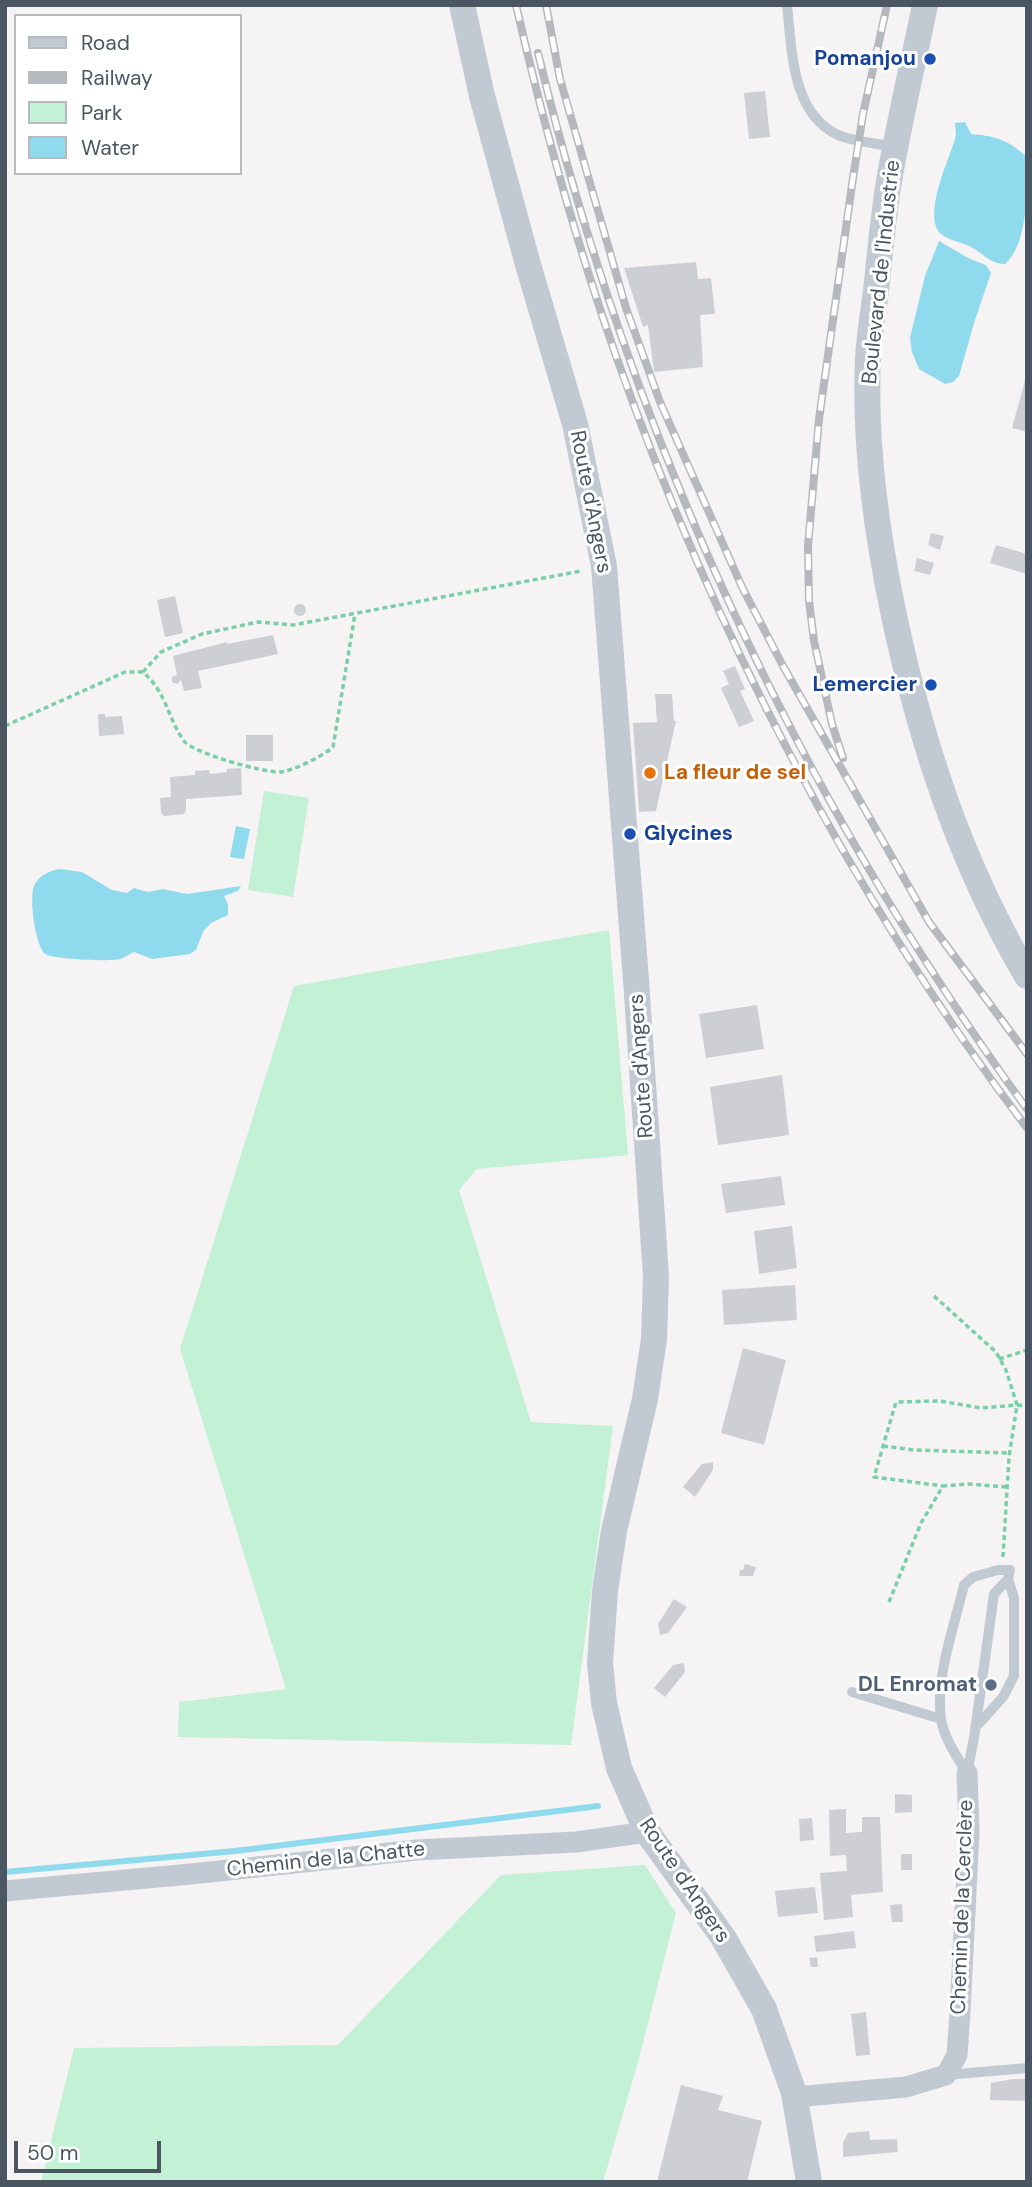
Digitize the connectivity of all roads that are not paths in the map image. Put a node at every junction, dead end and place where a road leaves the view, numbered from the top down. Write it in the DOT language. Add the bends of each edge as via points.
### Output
graph roads {
  1 [pos="462,5"];
  2 [pos="787,5"];
  3 [pos="925,5"];
  4 [pos="896,147"];
  5 [pos="1027,976"];
  6 [pos="1007,1573"];
  7 [pos="852,1692"];
  8 [pos="941,1719"];
  9 [pos="975,1728"];
  10 [pos="967,1773"];
  11 [pos="647,1832"];
  12 [pos="5,1891"];
  13 [pos="1027,2068"];
  14 [pos="947,2075"];
  15 [pos="794,2095"];
  16 [pos="808,2182"];
  1 -- 11 [label="street, Route d'Angers" via="482,96 575,425 604,566 656,1277 649,1375 614,1531 600,1663 619,1768"];
  2 -- 4 [label="lane" via="795,76 806,104 839,136"];
  3 -- 4 [label="street, Boulevard de l'Industrie"];
  4 -- 5 [label="street, Boulevard de l'Industrie" via="868,359 874,494 885,572 914,699 946,804 995,919"];
  6 -- 8 [label="lane, Chemin de la Cerclère" via="973,1577 964,1585 942,1681"];
  6 -- 9 [label="lane" via="994,1594"];
  6 -- 9 [label="lane" via="1014,1598 1014,1676 1003,1697"];
  7 -- 8 [label="lane"];
  8 -- 10 [label="lane, Chemin de la Cerclère"];
  9 -- 10 [label="lane"];
  10 -- 14 [label="street, Chemin de la Cerclère" via="969,1832 957,2055"];
  11 -- 12 [label="street, Chemin de la Chatte"];
  11 -- 15 [label="street, Route d'Angers" via="745,1973 764,2009"];
  13 -- 14 [label="lane"];
  14 -- 15 [label="street" via="906,2087"];
  15 -- 16 [label="street, Route d'Angers"];
}
